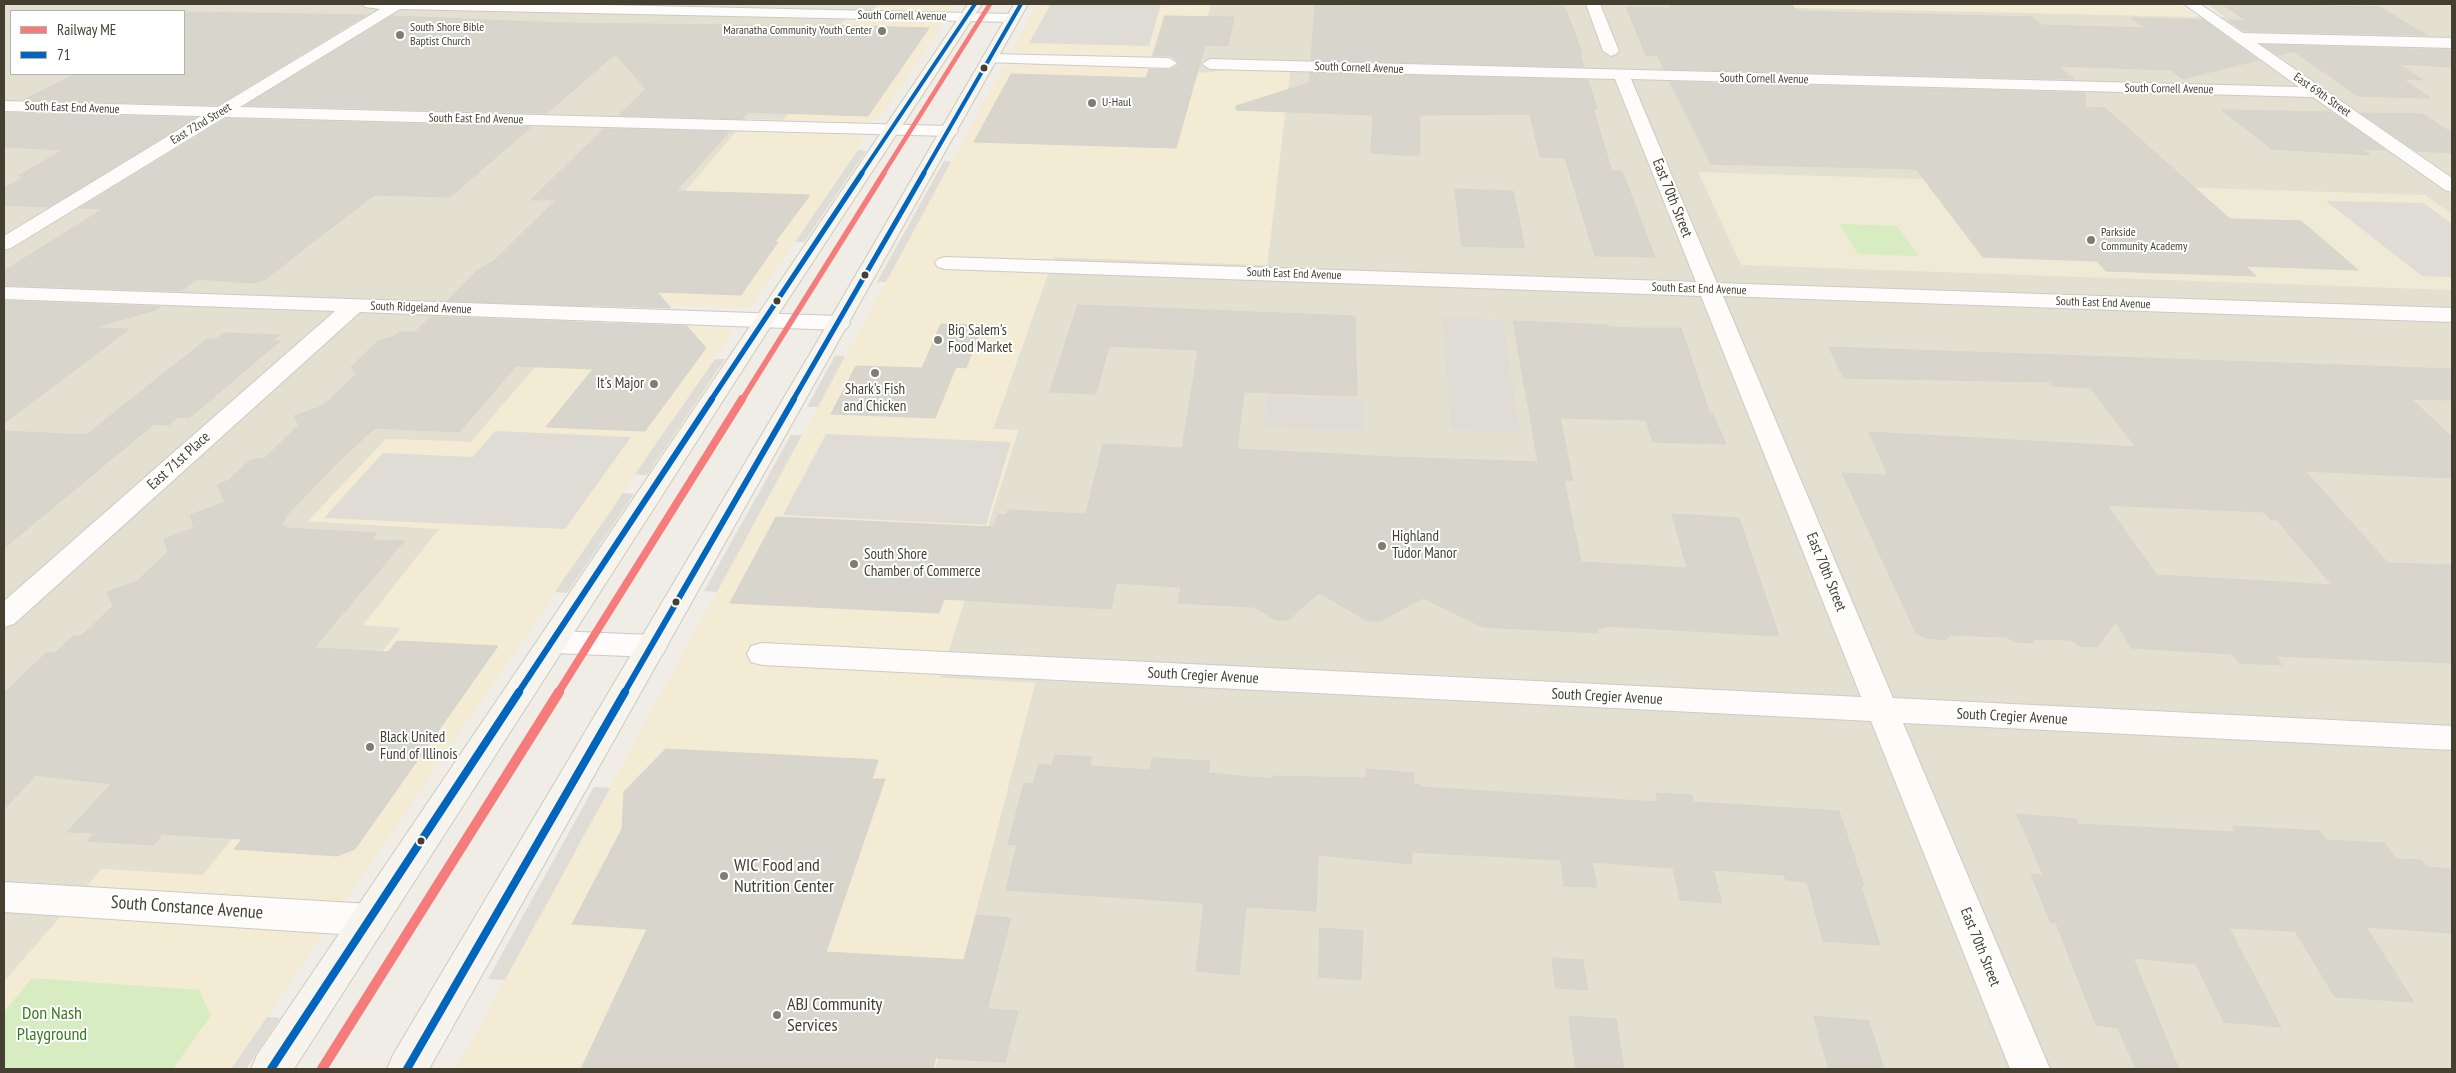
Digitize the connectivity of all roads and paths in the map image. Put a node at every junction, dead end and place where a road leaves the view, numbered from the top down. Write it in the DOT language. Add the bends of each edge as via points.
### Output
graph roads {
  1 [pos="370,4"];
  2 [pos="397,4"];
  3 [pos="975,4"];
  4 [pos="1021,4"];
  5 [pos="1593,4"];
  6 [pos="2191,4"];
  7 [pos="966,18"];
  8 [pos="1013,18"];
  9 [pos="2241,38"];
  10 [pos="2452,43"];
  11 [pos="1611,51"];
  12 [pos="990,59"];
  13 [pos="1169,63"];
  14 [pos="1210,64"];
  15 [pos="1621,75"];
  16 [pos="2318,92"];
  17 [pos="4,106"];
  18 [pos="220,112"];
  19 [pos="892,130"];
  20 [pos="949,131"];
  21 [pos="2444,175"];
  22 [pos="2452,186"];
  23 [pos="4,244"];
  24 [pos="945,263"];
  25 [pos="1710,289"];
  26 [pos="4,293"];
  27 [pos="355,306"];
  28 [pos="2452,315"];
  29 [pos="763,320"];
  30 [pos="839,323"];
  31 [pos="4,617"];
  32 [pos="554,642"];
  33 [pos="652,646"];
  34 [pos="762,654"];
  35 [pos="1883,710"];
  36 [pos="2452,738"];
  37 [pos="4,897"];
  38 [pos="370,920"];
  39 [pos="271,1069"];
  40 [pos="407,1069"];
  41 [pos="2030,1069"];
  1 -- 2 [label="street, South Cornell Avenue"];
  2 -- 7 [label="street, South Cornell Avenue"];
  2 -- 18 [label="street, East 72nd Street"];
  3 -- 7 [label="main road"];
  4 -- 8 [label="main road"];
  5 -- 11 [label="street"];
  6 -- 9 [label="street, East 69th Street"];
  7 -- 8 [label="street, South Cornell Avenue"];
  7 -- 19 [label="main road"];
  8 -- 12 [label="main road"];
  9 -- 10 [label="street"];
  9 -- 16 [label="street, East 69th Street"];
  12 -- 13 [label="street"];
  12 -- 20 [label="main road"];
  14 -- 15 [label="street, South Cornell Avenue"];
  15 -- 16 [label="street, South Cornell Avenue"];
  15 -- 25 [label="street, East 70th Street"];
  16 -- 21 [label="street, East 69th Street"];
  17 -- 18 [label="street, South East End Avenue"];
  18 -- 19 [label="street, South East End Avenue"];
  18 -- 23 [label="street, East 72nd Street"];
  19 -- 20 [label="street, South East End Avenue"];
  19 -- 29 [label="main road"];
  20 -- 30 [label="main road"];
  21 -- 22 [label="street, East 69th Street"];
  24 -- 25 [label="street, South East End Avenue"];
  25 -- 28 [label="street, South East End Avenue"];
  25 -- 35 [label="street, East 70th Street"];
  26 -- 27 [label="street, South Ridgeland Avenue"];
  27 -- 29 [label="street, South Ridgeland Avenue"];
  27 -- 31 [label="street, East 71st Place"];
  29 -- 30 [label="street, South Ridgeland Avenue"];
  29 -- 32 [label="main road"];
  30 -- 33 [label="main road"];
  32 -- 33 [label="street"];
  32 -- 38 [label="main road"];
  33 -- 40 [label="main road"];
  34 -- 35 [label="street, South Cregier Avenue"];
  35 -- 36 [label="street, South Cregier Avenue"];
  35 -- 41 [label="street, East 70th Street"];
  37 -- 38 [label="street, South Constance Avenue"];
  38 -- 39 [label="main road"];
}
